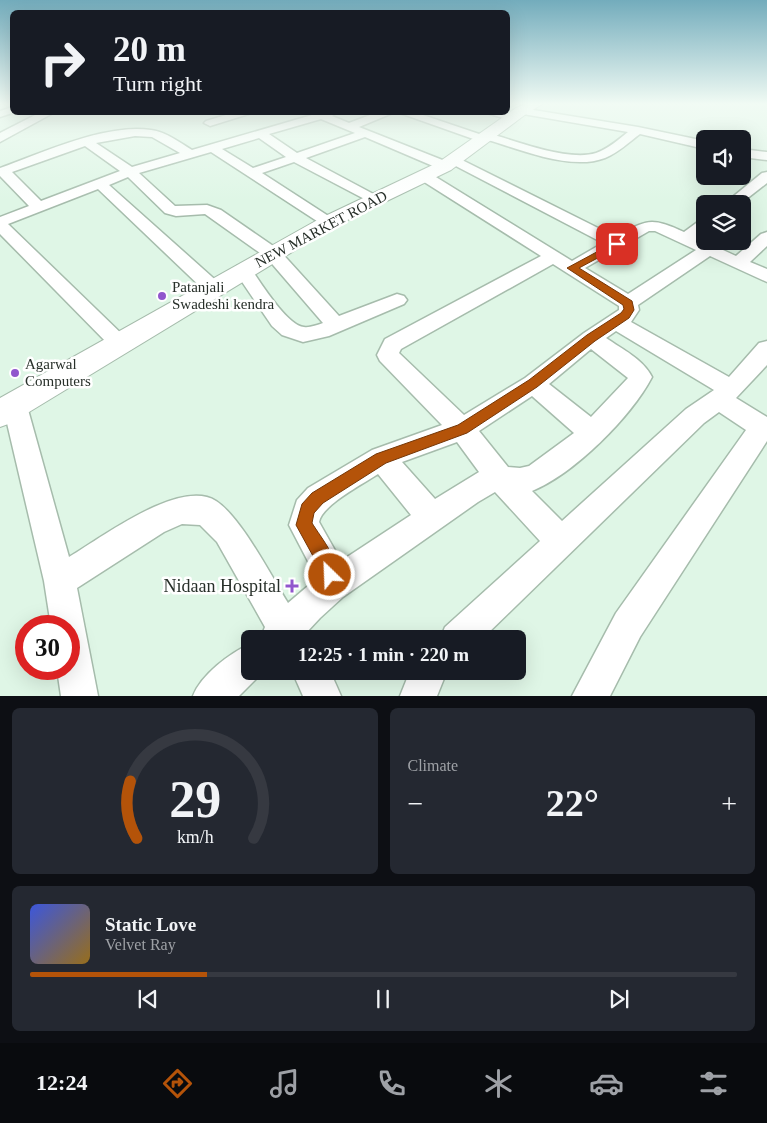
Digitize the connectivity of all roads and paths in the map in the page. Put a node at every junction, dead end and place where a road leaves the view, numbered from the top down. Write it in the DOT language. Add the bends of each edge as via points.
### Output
graph roads {
  1 [pos="115,135"];
  2 [pos="154,135"];
  3 [pos="256,135"];
  4 [pos="263,135"];
  5 [pos="359,135"];
  6 [pos="371,135"];
  7 [pos="480,135"];
  8 [pos="630,135"];
  9 [pos="664,135"];
  10 [pos="485,137"];
  11 [pos="86,142"];
  12 [pos="696,142"];
  13 [pos="213,148"];
  14 [pos="751,154"];
  15 [pos="191,155"];
  16 [pos="767,156"];
  17 [pos="296,158"];
  18 [pos="442,168"];
  19 [pos="1,172"];
  20 [pos="130,172"];
  21 [pos="250,173"];
  22 [pos="767,176"];
  23 [pos="99,183"];
  24 [pos="16,186"];
  25 [pos="0,191"];
  26 [pos="743,195"];
  27 [pos="374,200"];
  28 [pos="39,207"];
  29 [pos="328,222"];
  30 [pos="0,224"];
  31 [pos="696,231"];
  32 [pos="767,237"];
  33 [pos="686,239"];
  34 [pos="696,243"];
  35 [pos="617,244"];
  36 [pos="708,250"];
  37 [pos="711,250"];
  38 [pos="273,254"];
  39 [pos="562,263"];
  40 [pos="738,263"];
  41 [pos="243,270"];
  42 [pos="767,276"];
  43 [pos="213,288"];
  44 [pos="398,300"];
  45 [pos="628,303"];
  46 [pos="614,322"];
  47 [pos="336,325"];
  48 [pos="591,338"];
  49 [pos="120,344"];
  50 [pos="767,349"];
  51 [pos="533,384"];
  52 [pos="725,394"];
  53 [pos="7,410"];
  54 [pos="764,428"];
  55 [pos="462,429"];
  56 [pos="592,433"];
  57 [pos="381,458"];
  58 [pos="500,478"];
  59 [pos="432,517"];
  60 [pos="562,542"];
  61 [pos="60,581"];
  62 [pos="332,586"];
  63 [pos="66,615"];
  64 [pos="282,630"];
  65 [pos="290,630"];
  66 [pos="467,630"];
  67 [pos="241,670"];
  68 [pos="77,680"];
  69 [pos="315,680"];
  70 [pos="425,680"];
  71 [pos="80,696"];
  72 [pos="211,696"];
  73 [pos="323,696"];
  74 [pos="418,696"];
  75 [pos="590,696"];
  1 -- 11 [label="street"];
  2 -- 15 [label="street"];
  3 -- 13 [label="street"];
  4 -- 17 [label="street"];
  5 -- 17 [label="street"];
  6 -- 18 [label="street"];
  7 -- 10 [label="street"];
  8 -- 10 [label="street" via="602,156 592,159 556,155"];
  9 -- 12 [label="street"];
  10 -- 18 [label="street, NEW MARKET ROAD"];
  11 -- 19 [label="street"];
  11 -- 20 [label="street"];
  13 -- 15 [label="street"];
  13 -- 21 [label="street"];
  14 -- 16 [label="street"];
  15 -- 20 [label="street"];
  17 -- 21 [label="street"];
  17 -- 27 [label="street"];
  18 -- 27 [label="street, NEW MARKET ROAD"];
  18 -- 35 [label="street"];
  18 -- 39 [label="street"];
  19 -- 24 [label="street"];
  20 -- 23 [label="street"];
  20 -- 38 [label="street" via="170,210 207,209"];
  21 -- 29 [label="street"];
  22 -- 26 [label="street"];
  23 -- 28 [label="street"];
  23 -- 43 [label="street"];
  24 -- 25 [label="street"];
  24 -- 28 [label="street"];
  27 -- 29 [label="street, NEW MARKET ROAD"];
  28 -- 30 [label="street"];
  29 -- 38 [label="street, NEW MARKET ROAD"];
  30 -- 49 [label="street"];
  31 -- 33 [label="street"];
  32 -- 40 [label="street"];
  33 -- 34 [label="street"];
  33 -- 35 [label="street" via="650,226"];
  35 -- 39 [label="street"];
  36 -- 45 [label="street"];
  37 -- 40 [label="street"];
  38 -- 41 [label="street, NEW MARKET ROAD"];
  38 -- 47 [label="street"];
  39 -- 45 [label="street"];
  39 -- 55 [label="street" via="392,344 388,355 400,370"];
  40 -- 42 [label="street"];
  41 -- 43 [label="street, NEW MARKET ROAD"];
  41 -- 47 [label="street" via="289,330 303,335"];
  43 -- 49 [label="street, NEW MARKET ROAD"];
  44 -- 47 [label="street"];
  45 -- 46 [label="street" via="629,310 625,316"];
  46 -- 48 [label="street"];
  46 -- 52 [label="street"];
  48 -- 51 [label="street"];
  48 -- 56 [label="street" via="641,377"];
  49 -- 53 [label="street, NEW MARKET ROAD"];
  50 -- 52 [label="street" via="757,364"];
  51 -- 55 [label="street"];
  51 -- 56 [label="street"];
  52 -- 54 [label="street"];
  52 -- 60 [label="street" via="695,416"];
  53 -- 61 [label="street"];
  54 -- 75 [label="street" via="628,625"];
  55 -- 57 [label="street"];
  55 -- 58 [label="street"];
  56 -- 58 [label="street" via="544,472 525,481"];
  57 -- 59 [label="street"];
  57 -- 62 [label="street" via="318,498 307,510 304,525 327,564"];
  58 -- 59 [label="street" via="484,483"];
  58 -- 60 [label="street"];
  59 -- 62 [label="street"];
  60 -- 66 [label="street"];
  61 -- 63 [label="street"];
  61 -- 64 [label="street" via="154,522 181,510 206,511 227,532"];
  62 -- 65 [label="street" via="308,606"];
  67 -- 72 [label="street"];
  68 -- 71 [label="street"];
  69 -- 73 [label="street"];
  70 -- 74 [label="street"];
}
